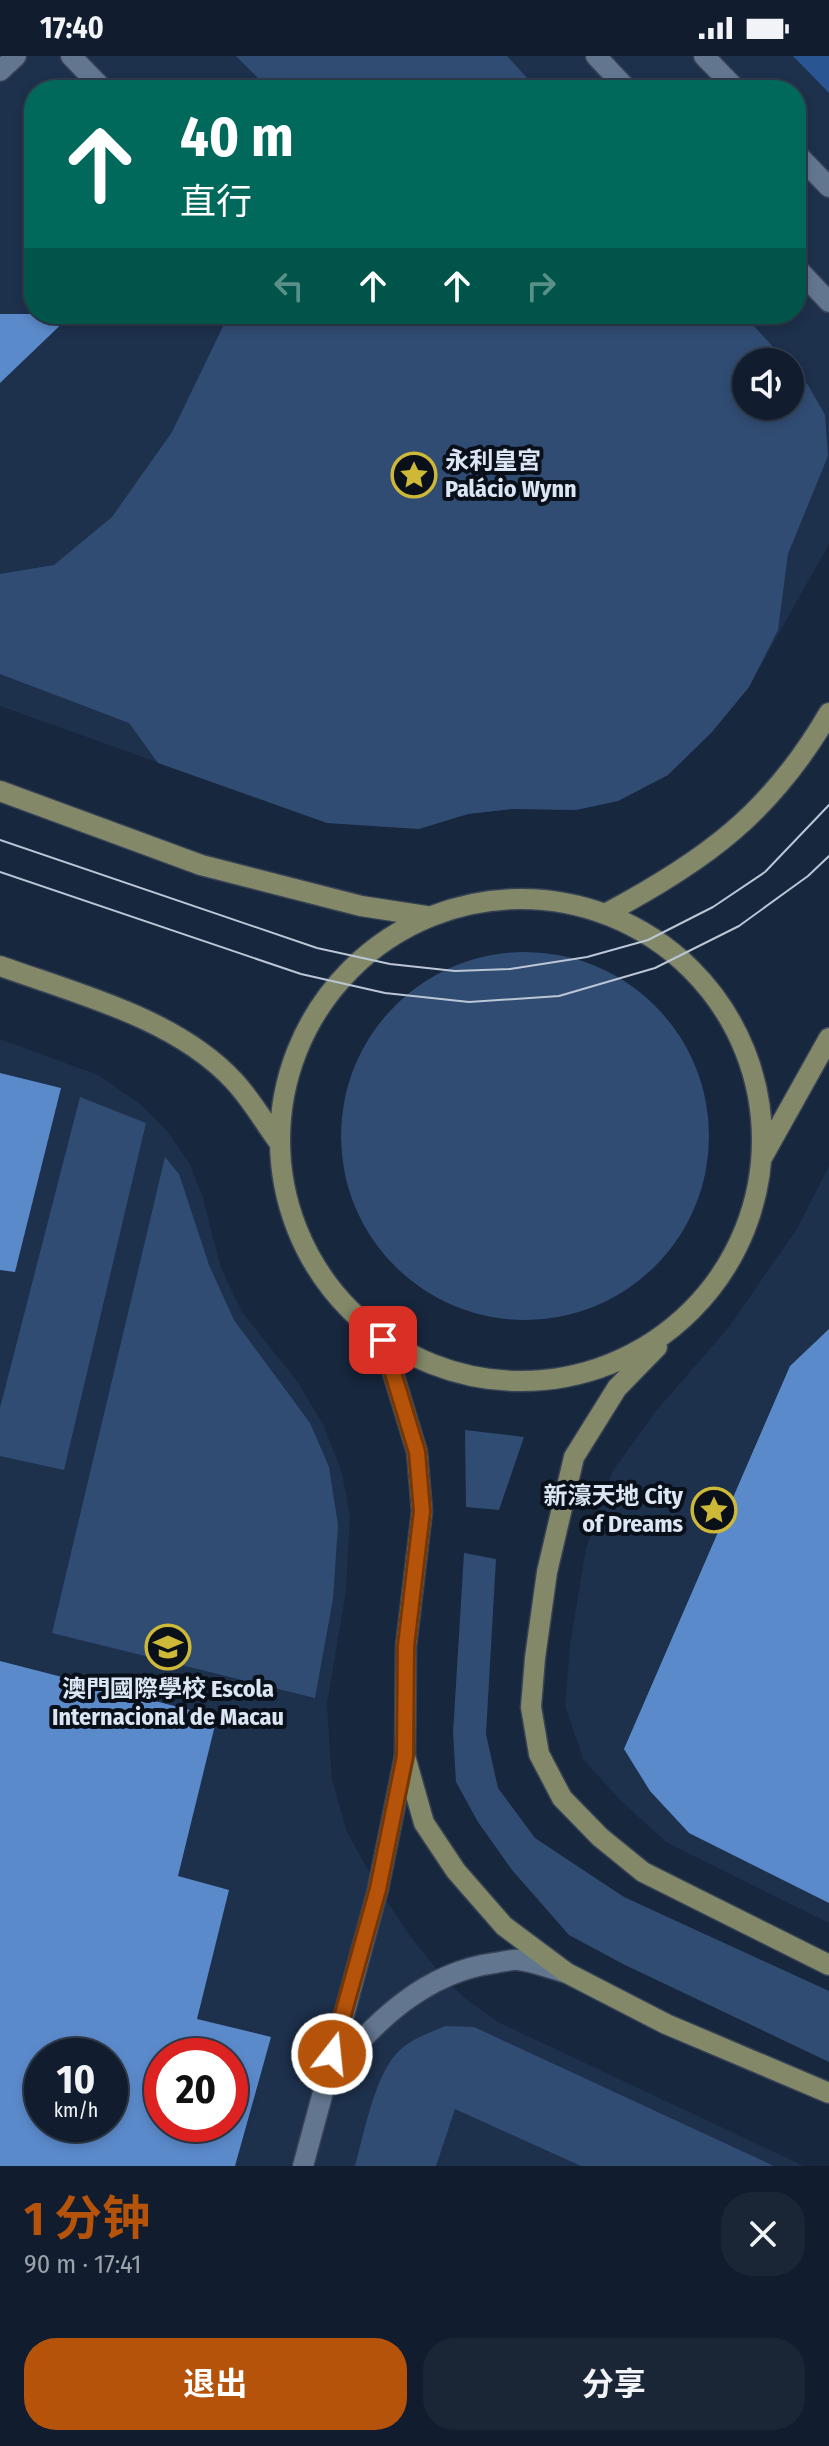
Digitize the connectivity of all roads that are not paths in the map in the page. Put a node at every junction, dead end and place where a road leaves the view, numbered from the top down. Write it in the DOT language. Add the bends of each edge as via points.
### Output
graph roads {
  1 [pos="16,56"];
  2 [pos="71,56"];
  3 [pos="596,56"];
  4 [pos="704,56"];
  5 [pos="0,71"];
  6 [pos="94,80"];
  7 [pos="619,80"];
  8 [pos="727,80"];
  9 [pos="806,163"];
  10 [pos="829,187"];
  11 [pos="806,278"];
  12 [pos="829,302"];
  13 [pos="829,713"];
  14 [pos="0,791"];
  15 [pos="605,914"];
  16 [pos="426,916"];
  17 [pos="0,966"];
  18 [pos="829,1038"];
  19 [pos="278,1141"];
  20 [pos="763,1156"];
  21 [pos="673,1330"];
  22 [pos="383,1340"];
  23 [pos="405,1756"];
  24 [pos="829,1965"];
  25 [pos="567,1973"];
  26 [pos="324,2082"];
  27 [pos="829,2093"];
  28 [pos="303,2166"];
  1 -- 5 [label="lane"];
  2 -- 6 [label="lane"];
  3 -- 7 [label="lane"];
  4 -- 8 [label="lane"];
  9 -- 10 [label="lane"];
  11 -- 12 [label="lane"];
  13 -- 15 [label="main road" via="772,794 737,829 692,864"];
  14 -- 16 [label="main road" via="201,865 361,906"];
  15 -- 16 [label="main road" via="546,899 485,900"];
  15 -- 20 [label="main road" via="651,936 692,969 724,1009 747,1054 760,1105"];
  16 -- 19 [label="main road" via="365,953 318,1006 288,1071"];
  17 -- 19 [label="main road" via="139,1016 195,1049 234,1081"];
  18 -- 20 [label="main road"];
  19 -- 22 [label="main road" via="291,1217 327,1286"];
  20 -- 21 [label="main road" via="750,1222 719,1281"];
  21 -- 22 [label="main road" via="606,1368 531,1383 453,1373"];
  21 -- 24 [label="main road" via="617,1388 574,1457 547,1572 535,1658 531,1707 539,1754 562,1798 643,1872"];
  22 -- 23 [label="main road" via="417,1452 422,1511 406,1646"];
  23 -- 25 [label="main road" via="424,1823 456,1871 504,1926"];
  23 -- 26 [label="lane" via="378,1889"];
  25 -- 26 [label="lane" via="518,1960 468,1967 443,1977 395,2007"];
  25 -- 27 [label="main road" via="666,2024"];
  26 -- 28 [label="lane"];
}
